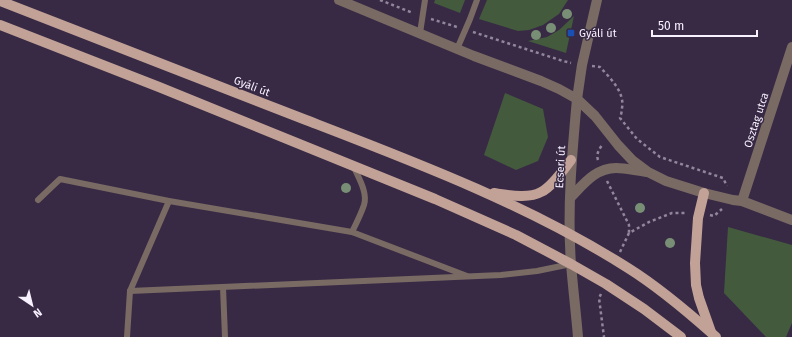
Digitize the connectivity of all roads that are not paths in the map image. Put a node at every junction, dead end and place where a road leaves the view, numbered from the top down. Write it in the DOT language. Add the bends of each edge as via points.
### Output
graph roads {
  1 [pos="339,0"];
  2 [pos="425,0"];
  3 [pos="477,0"];
  4 [pos="597,0"];
  5 [pos="0,1"];
  6 [pos="0,25"];
  7 [pos="420,34"];
  8 [pos="792,47"];
  9 [pos="456,49"];
  10 [pos="577,100"];
  11 [pos="571,160"];
  12 [pos="353,165"];
  13 [pos="648,172"];
  14 [pos="483,192"];
  15 [pos="704,193"];
  16 [pos="570,198"];
  17 [pos="38,200"];
  18 [pos="169,201"];
  19 [pos="738,201"];
  20 [pos="792,220"];
  21 [pos="352,232"];
  22 [pos="570,234"];
  23 [pos="571,264"];
  24 [pos="468,276"];
  25 [pos="223,287"];
  26 [pos="130,291"];
  27 [pos="644,309"];
  28 [pos="714,335"];
  29 [pos="127,337"];
  30 [pos="225,337"];
  31 [pos="578,337"];
  32 [pos="671,337"];
  33 [pos="681,337"];
  1 -- 7 [label="street"];
  2 -- 7 [label="lane"];
  3 -- 9 [label="lane"];
  4 -- 10 [label="street, Ecseri út"];
  5 -- 14 [label="main road, Gyáli út" via="366,143"];
  6 -- 12 [label="main road"];
  7 -- 9 [label="street"];
  8 -- 19 [label="street, Osztag utca"];
  9 -- 10 [label="street" via="541,81"];
  10 -- 11 [label="street, Ecseri út"];
  10 -- 13 [label="street" via="595,116 618,146"];
  11 -- 14 [label="main road" via="550,185 534,195 512,196"];
  11 -- 16 [label="street, Ecseri út"];
  12 -- 21 [label="lane" via="362,184 364,204"];
  12 -- 23 [label="main road" via="516,235"];
  13 -- 15 [label="street" via="666,181"];
  13 -- 16 [label="street" via="616,168 602,171 586,181"];
  14 -- 22 [label="main road, Gyáli út"];
  15 -- 19 [label="street"];
  15 -- 28 [label="main road" via="699,213 696,285"];
  16 -- 22 [label="street, Ecseri út"];
  17 -- 18 [label="lane" via="60,179"];
  18 -- 21 [label="lane"];
  18 -- 26 [label="lane"];
  19 -- 20 [label="street"];
  21 -- 24 [label="lane"];
  22 -- 23 [label="street, Ecseri út"];
  22 -- 28 [label="main road, Gyáli út" via="630,269 687,311"];
  23 -- 24 [label="lane" via="537,272"];
  23 -- 27 [label="main road"];
  23 -- 31 [label="street, Ecseri út"];
  24 -- 25 [label="lane"];
  25 -- 26 [label="lane"];
  25 -- 30 [label="lane"];
  26 -- 29 [label="lane"];
  27 -- 32 [label="main road"];
  27 -- 33 [label="main road"];
}
